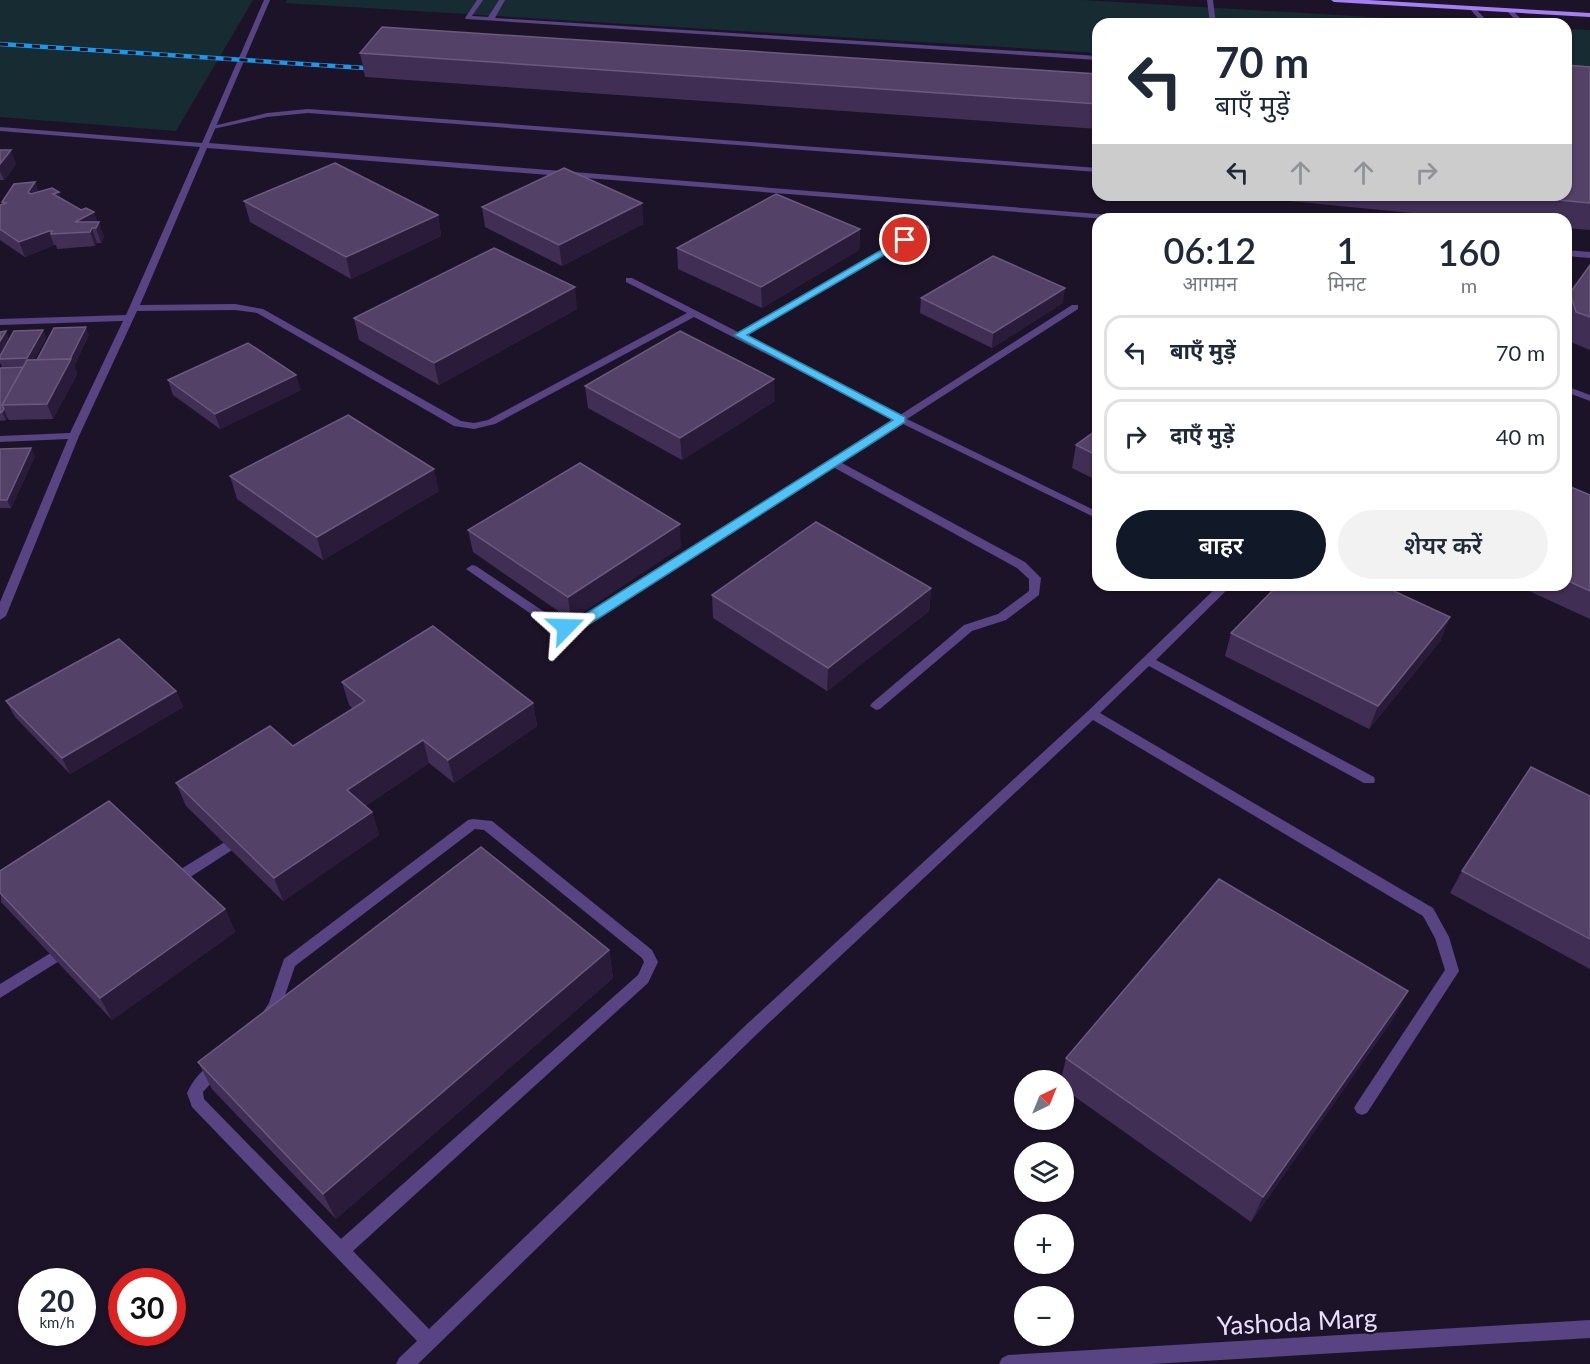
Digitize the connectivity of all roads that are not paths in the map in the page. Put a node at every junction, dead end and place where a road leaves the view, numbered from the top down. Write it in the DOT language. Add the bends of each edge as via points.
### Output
graph roads {
  1 [pos="267,0"];
  2 [pos="480,0"];
  3 [pos="502,0"];
  4 [pos="1210,0"];
  5 [pos="1334,0"];
  6 [pos="1472,8"];
  7 [pos="1509,10"];
  8 [pos="1590,15"];
  9 [pos="1212,18"];
  10 [pos="1481,18"];
  11 [pos="1517,18"];
  12 [pos="490,20"];
  13 [pos="1092,58"];
  14 [pos="213,127"];
  15 [pos="0,129"];
  16 [pos="205,144"];
  17 [pos="1092,170"];
  18 [pos="1092,215"];
  19 [pos="926,228"];
  20 [pos="1572,254"];
  21 [pos="1590,255"];
  22 [pos="629,280"];
  23 [pos="1075,307"];
  24 [pos="132,313"];
  25 [pos="694,313"];
  26 [pos="0,322"];
  27 [pos="740,335"];
  28 [pos="1572,391"];
  29 [pos="1590,398"];
  30 [pos="902,420"];
  31 [pos="74,436"];
  32 [pos="0,439"];
  33 [pos="834,463"];
  34 [pos="1092,513"];
  35 [pos="472,569"];
  36 [pos="1220,591"];
  37 [pos="4,599"];
  38 [pos="0,616"];
  39 [pos="1147,660"];
  40 [pos="876,706"];
  41 [pos="1092,714"];
  42 [pos="1369,780"];
  43 [pos="252,831"];
  44 [pos="163,888"];
  45 [pos="84,938"];
  46 [pos="0,992"];
  47 [pos="258,1028"];
  48 [pos="228,1058"];
  49 [pos="1362,1108"];
  50 [pos="341,1250"];
  51 [pos="1590,1329"];
  52 [pos="429,1341"];
  53 [pos="405,1364"];
  54 [pos="1008,1364"];
  1 -- 14 [label="street"];
  2 -- 12 [label="street" via="468,18"];
  3 -- 12 [label="street"];
  4 -- 9 [label="street"];
  5 -- 6 [label="main road"];
  6 -- 7 [label="main road"];
  6 -- 10 [label="street"];
  7 -- 8 [label="main road"];
  7 -- 11 [label="street"];
  12 -- 13 [label="street"];
  14 -- 16 [label="street"];
  14 -- 17 [label="street" via="308,111"];
  15 -- 16 [label="street"];
  16 -- 18 [label="street"];
  16 -- 24 [label="street"];
  19 -- 27 [label="street"];
  20 -- 21 [label="street"];
  22 -- 25 [label="street"];
  23 -- 30 [label="street"];
  24 -- 25 [label="street" via="235,307 260,311 458,424 474,426 491,422"];
  24 -- 26 [label="street"];
  24 -- 31 [label="street"];
  25 -- 27 [label="street"];
  27 -- 30 [label="street"];
  28 -- 29 [label="street"];
  30 -- 33 [label="street"];
  30 -- 34 [label="street"];
  31 -- 32 [label="street"];
  31 -- 37 [label="street"];
  33 -- 35 [label="street" via="580,624 554,624"];
  33 -- 40 [label="street" via="1012,560 1035,578 1035,592 1002,617 968,628"];
  36 -- 39 [label="street"];
  37 -- 38 [label="street"];
  39 -- 41 [label="street"];
  39 -- 42 [label="street"];
  41 -- 49 [label="street" via="1428,912 1442,937 1452,971"];
  41 -- 52 [label="street" via="752,1029"];
  43 -- 44 [label="street"];
  45 -- 46 [label="street"];
  47 -- 50 [label="street" via="275,1006 289,963 473,825 487,825 647,954 651,962 643,979"];
  48 -- 50 [label="street" via="197,1089 197,1102"];
  50 -- 52 [label="street"];
  51 -- 54 [label="street, Yashoda Marg"];
  52 -- 53 [label="street"];
}
